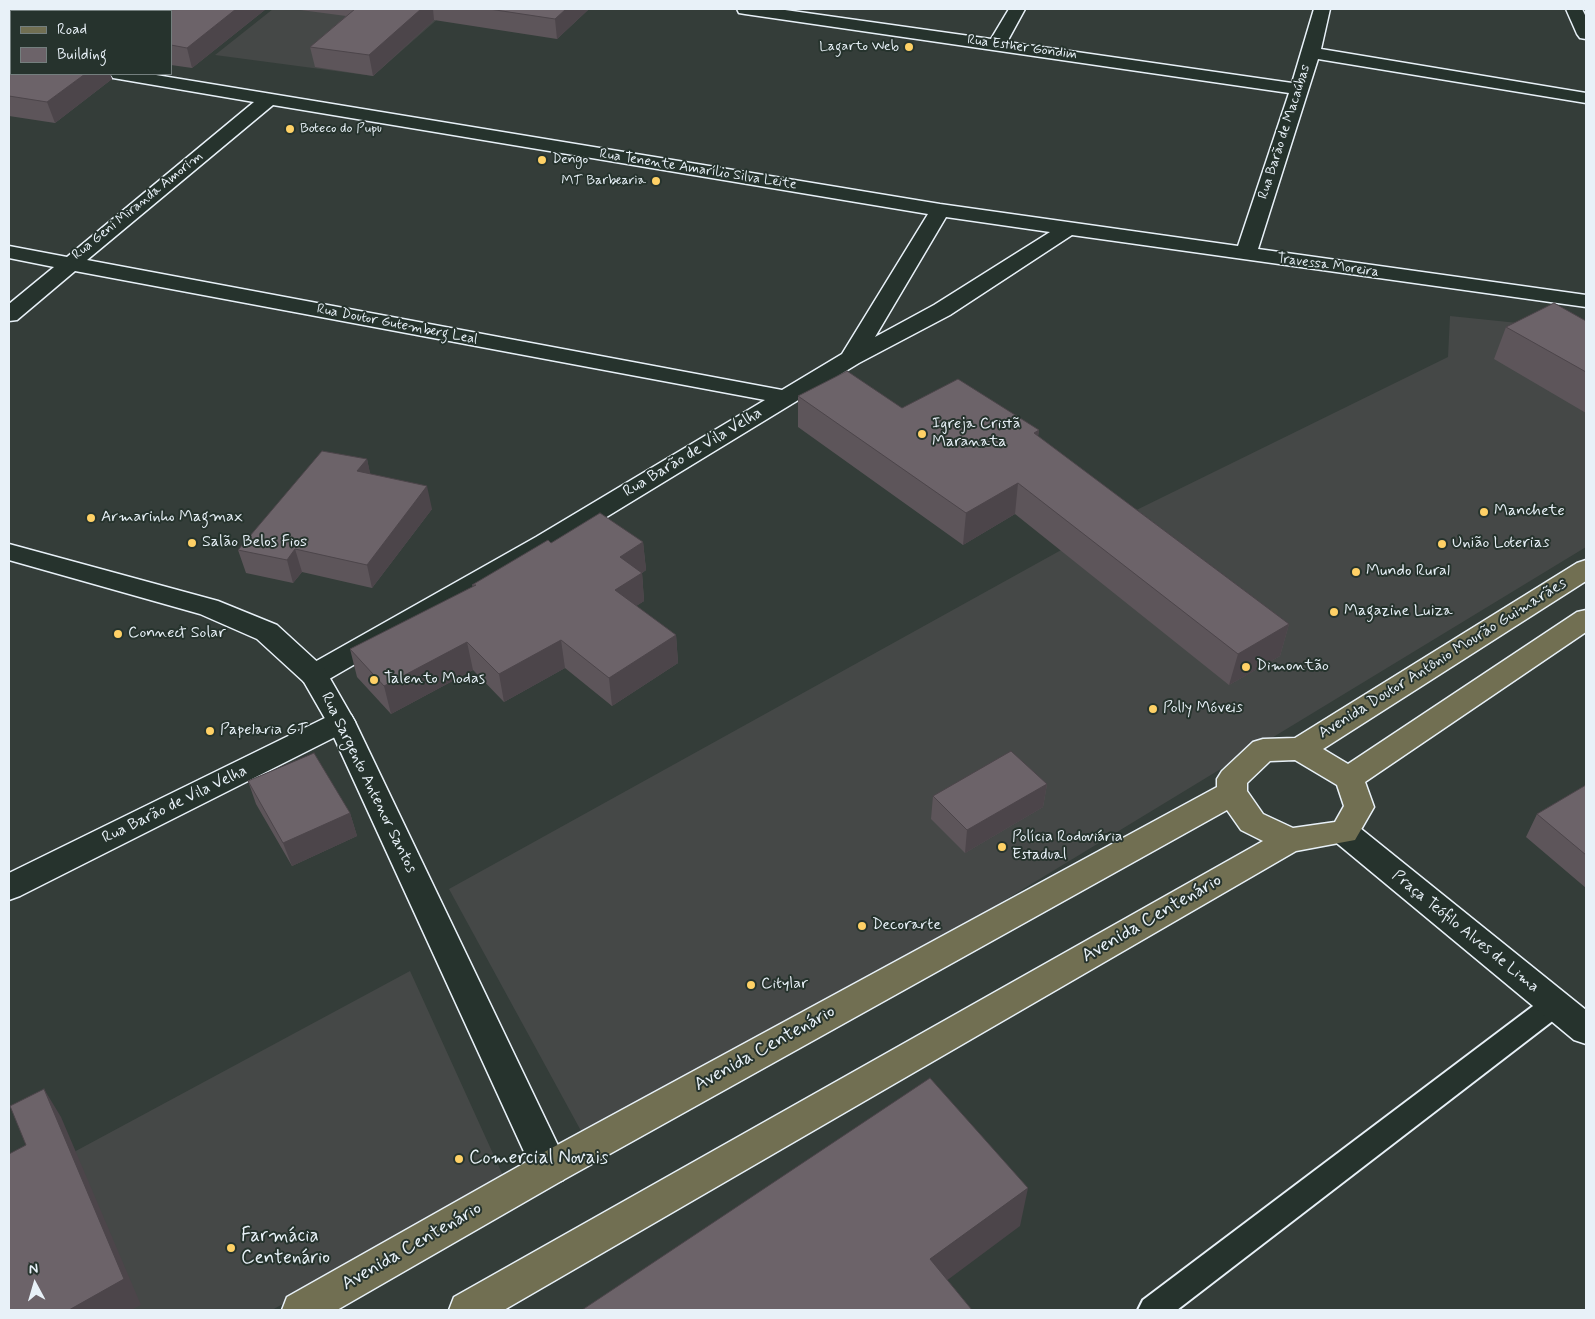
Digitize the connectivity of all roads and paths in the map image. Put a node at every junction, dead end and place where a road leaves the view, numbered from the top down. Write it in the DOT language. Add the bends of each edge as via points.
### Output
graph roads {
  1 [pos="745,9"];
  2 [pos="1017,9"];
  3 [pos="1322,9"];
  4 [pos="1574,9"];
  5 [pos="1586,34"];
  6 [pos="997,44"];
  7 [pos="1311,53"];
  8 [pos="125,75"];
  9 [pos="1299,89"];
  10 [pos="1586,98"];
  11 [pos="269,99"];
  12 [pos="940,210"];
  13 [pos="1070,228"];
  14 [pos="9,252"];
  15 [pos="1246,254"];
  16 [pos="68,263"];
  17 [pos="1586,302"];
  18 [pos="9,315"];
  19 [pos="851,358"];
  20 [pos="785,397"];
  21 [pos="9,552"];
  22 [pos="1586,568"];
  23 [pos="1586,619"];
  24 [pos="314,675"];
  25 [pos="341,722"];
  26 [pos="1300,749"];
  27 [pos="1350,778"];
  28 [pos="1232,792"];
  29 [pos="1344,832"];
  30 [pos="1290,840"];
  31 [pos="9,887"];
  32 [pos="1554,1005"];
  33 [pos="1586,1030"];
  34 [pos="550,1168"];
  35 [pos="301,1310"];
  36 [pos="468,1310"];
  37 [pos="1153,1310"];
  1 -- 6 [label="street, Rua Esther Gondim"];
  2 -- 6 [label="street"];
  3 -- 7 [label="street, Rua Barão de Macaúbas"];
  4 -- 5 [label="street"];
  6 -- 9 [label="street, Rua Esther Gondim"];
  7 -- 9 [label="street, Rua Barão de Macaúbas"];
  7 -- 10 [label="street"];
  8 -- 11 [label="street, Rua Tenente Amarílio Silva Leite"];
  9 -- 15 [label="street, Rua Barão de Macaúbas"];
  11 -- 12 [label="street, Rua Tenente Amarílio Silva Leite"];
  11 -- 16 [label="street, Rua Geni Miranda Amorim"];
  12 -- 13 [label="street, Rua Tenente Amarílio Silva Leite"];
  12 -- 19 [label="street"];
  13 -- 15 [label="street, Travessa Moreira"];
  13 -- 19 [label="street, Rua Barão de Vila Velha" via="942,310"];
  14 -- 16 [label="street, Rua Doutor Gutemberg Leal"];
  15 -- 17 [label="street, Travessa Moreira"];
  16 -- 18 [label="street, Rua Geni Miranda Amorim"];
  16 -- 20 [label="street, Rua Doutor Gutemberg Leal"];
  19 -- 20 [label="street, Rua Barão de Vila Velha"];
  20 -- 24 [label="street, Rua Barão de Vila Velha" via="545,543"];
  21 -- 24 [label="street, Rua Sargento Antenor Santos" via="209,607 267,632"];
  22 -- 26 [label="main road, Avenida Doutor Antônio Mourão Guimarães"];
  23 -- 27 [label="main road"];
  24 -- 25 [label="street, Rua Sargento Antenor Santos"];
  25 -- 31 [label="street, Rua Barão de Vila Velha"];
  25 -- 34 [label="street, Rua Sargento Antenor Santos"];
  26 -- 27 [label="main road"];
  26 -- 28 [label="main road" via="1263,750 1232,778"];
  27 -- 29 [label="main road" via="1360,807"];
  28 -- 30 [label="main road" via="1252,822"];
  28 -- 34 [label="main road, Avenida Centenário"];
  29 -- 30 [label="main road"];
  29 -- 32 [label="street, Praça Teófilo Alves de Lima"];
  30 -- 36 [label="main road, Avenida Centenário"];
  32 -- 33 [label="street, Praça Teófilo Alves de Lima"];
  32 -- 37 [label="lane"];
  34 -- 35 [label="main road, Avenida Centenário"];
}
